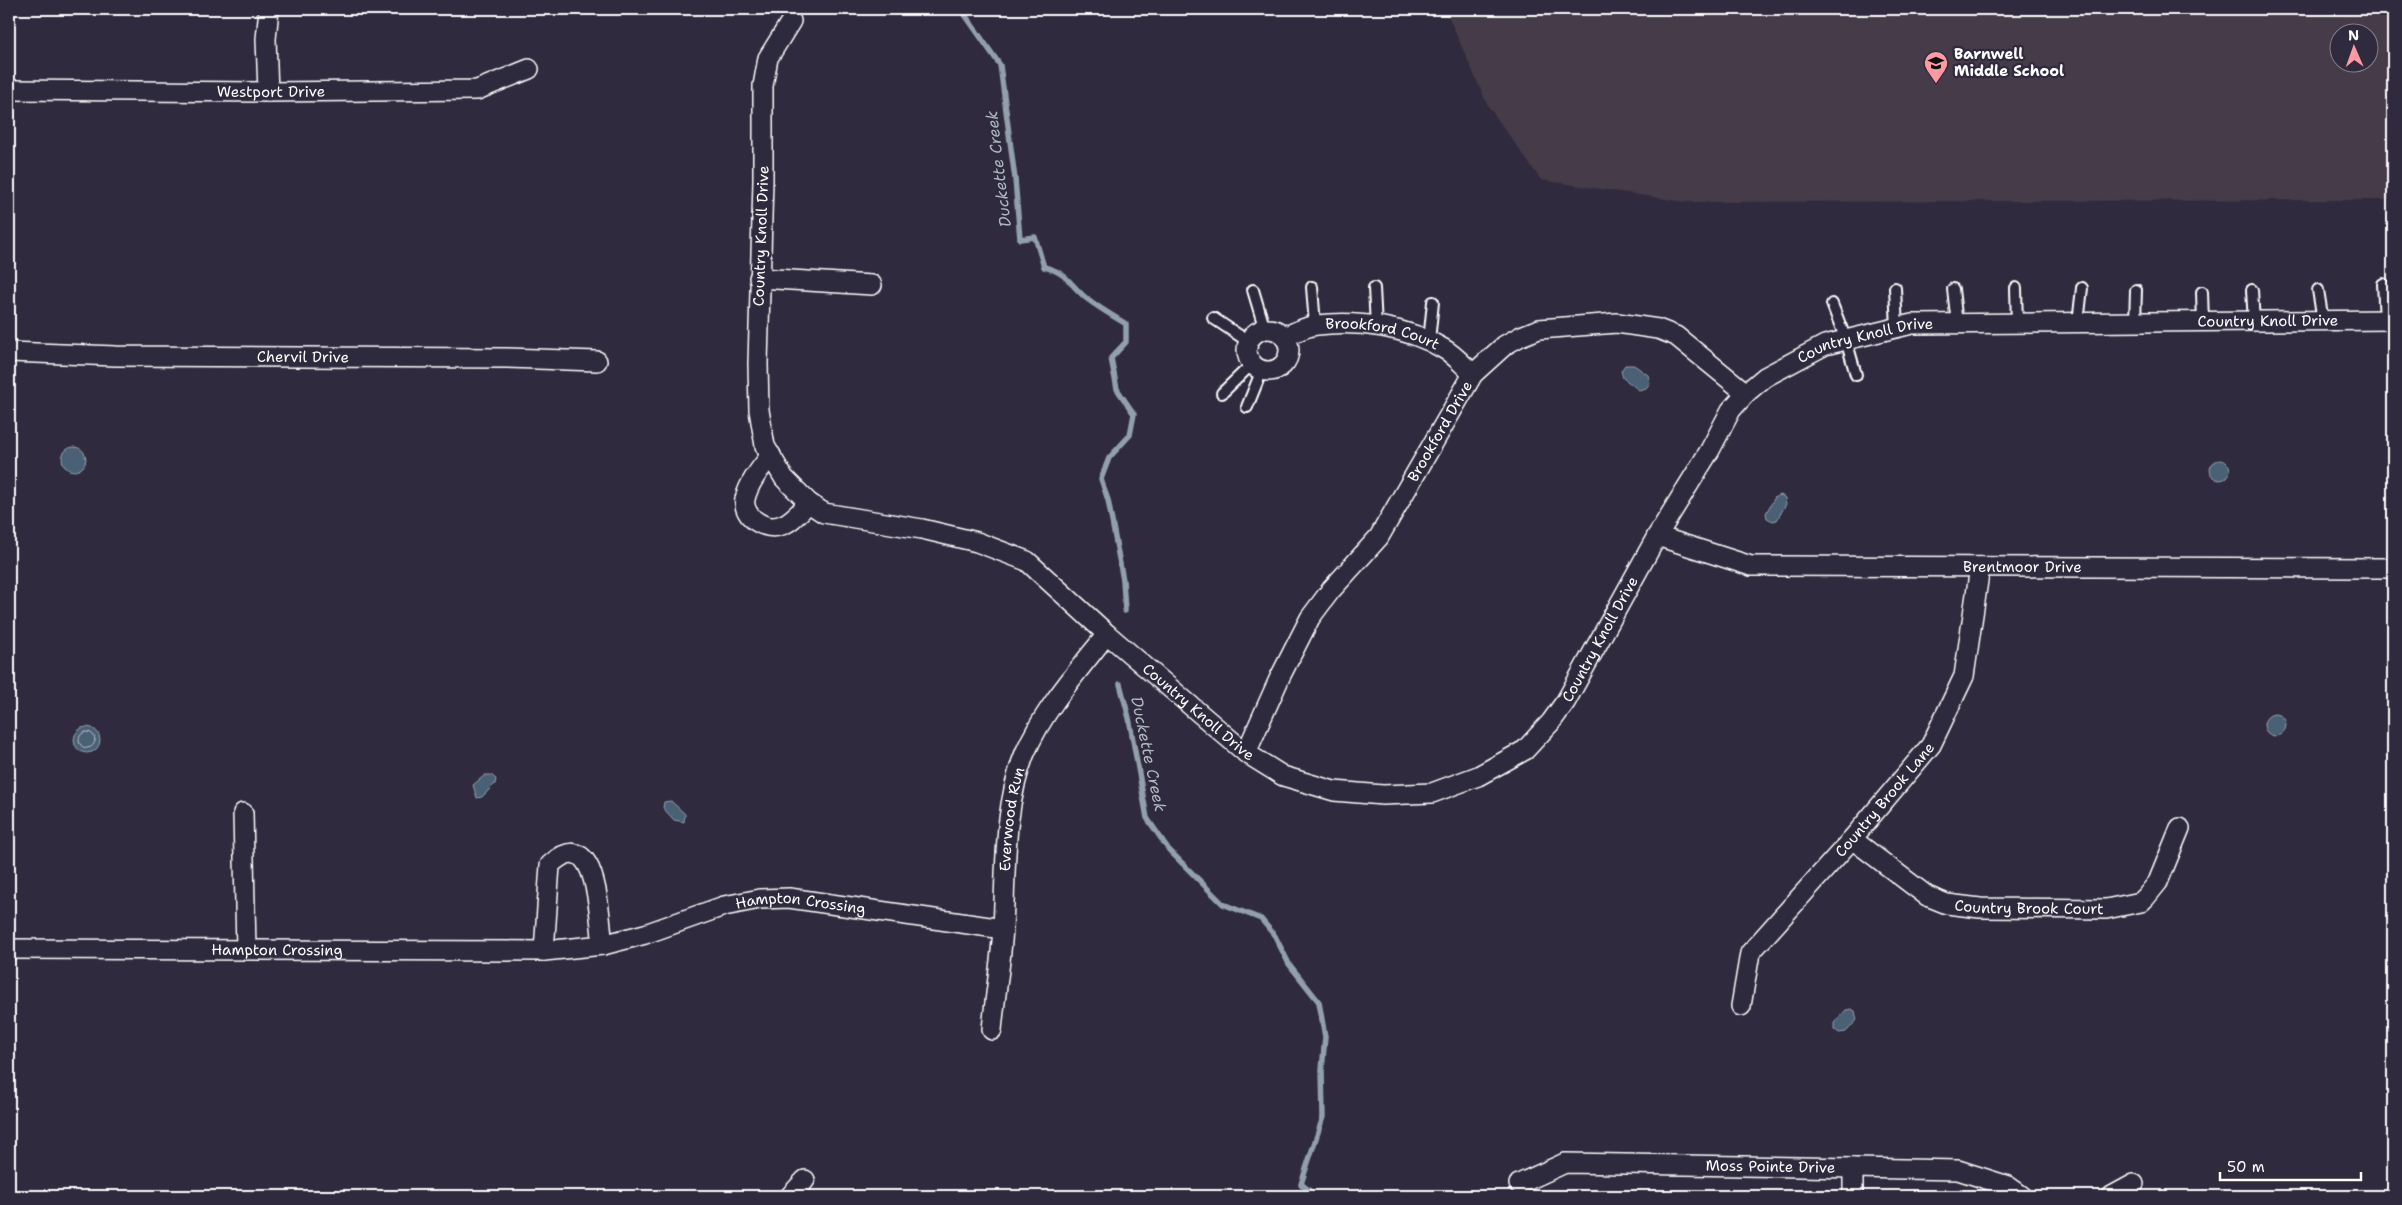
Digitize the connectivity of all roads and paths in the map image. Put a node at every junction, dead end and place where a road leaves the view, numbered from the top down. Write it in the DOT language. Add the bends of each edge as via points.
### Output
graph roads {
  1 [pos="270,9"];
  2 [pos="791,21"];
  3 [pos="529,69"];
  4 [pos="9,90"];
  5 [pos="268,92"];
  6 [pos="759,278"];
  7 [pos="2382,284"];
  8 [pos="872,285"];
  9 [pos="1312,286"];
  10 [pos="1374,288"];
  11 [pos="1895,288"];
  12 [pos="2016,288"];
  13 [pos="2082,288"];
  14 [pos="1953,289"];
  15 [pos="1253,290"];
  16 [pos="2136,290"];
  17 [pos="2252,290"];
  18 [pos="2318,290"];
  19 [pos="2202,292"];
  20 [pos="1433,302"];
  21 [pos="1832,304"];
  22 [pos="1213,318"];
  23 [pos="2389,320"];
  24 [pos="2324,321"];
  25 [pos="2203,322"];
  26 [pos="2254,322"];
  27 [pos="2078,323"];
  28 [pos="2135,323"];
  29 [pos="1957,324"];
  30 [pos="2017,324"];
  31 [pos="1315,325"];
  32 [pos="1376,326"];
  33 [pos="1897,328"];
  34 [pos="1265,330"];
  35 [pos="1284,337"];
  36 [pos="1846,340"];
  37 [pos="1430,341"];
  38 [pos="1249,342"];
  39 [pos="9,352"];
  40 [pos="597,361"];
  41 [pos="1257,367"];
  42 [pos="1474,374"];
  43 [pos="1856,375"];
  44 [pos="1222,393"];
  45 [pos="1746,394"];
  46 [pos="1246,407"];
  47 [pos="771,455"];
  48 [pos="809,503"];
  49 [pos="1657,536"];
  50 [pos="1980,567"];
  51 [pos="2393,568"];
  52 [pos="1107,634"];
  53 [pos="1246,753"];
  54 [pos="243,813"];
  55 [pos="2180,828"];
  56 [pos="1852,839"];
  57 [pos="1003,929"];
  58 [pos="603,945"];
  59 [pos="9,949"];
  60 [pos="246,949"];
  61 [pos="544,951"];
  62 [pos="1741,1006"];
  63 [pos="992,1030"];
  64 [pos="1854,1168"];
  65 [pos="805,1180"];
  66 [pos="1518,1184"];
  67 [pos="2134,1184"];
  68 [pos="790,1196"];
  69 [pos="1853,1196"];
  70 [pos="2022,1196"];
  71 [pos="2112,1196"];
  1 -- 5 [label="street" via="266,39"];
  2 -- 6 [label="street, Country Knoll Drive" via="768,58 763,86"];
  3 -- 5 [label="street, Westport Drive" via="478,90"];
  4 -- 5 [label="street, Westport Drive"];
  6 -- 8 [label="street"];
  6 -- 47 [label="street, Country Knoll Drive" via="759,410 765,446"];
  7 -- 23 [label="lane"];
  9 -- 31 [label="lane"];
  10 -- 32 [label="lane"];
  11 -- 33 [label="lane"];
  12 -- 30 [label="lane"];
  13 -- 27 [label="lane"];
  14 -- 29 [label="lane"];
  15 -- 34 [label="lane"];
  16 -- 28 [label="lane"];
  17 -- 26 [label="lane"];
  18 -- 24 [label="lane"];
  19 -- 25 [label="lane"];
  20 -- 37 [label="lane"];
  21 -- 36 [label="lane"];
  22 -- 38 [label="lane"];
  23 -- 24 [label="street, Country Knoll Drive"];
  24 -- 26 [label="street, Country Knoll Drive"];
  25 -- 26 [label="street, Country Knoll Drive"];
  25 -- 28 [label="street, Country Knoll Drive"];
  27 -- 28 [label="street, Country Knoll Drive"];
  27 -- 30 [label="street, Country Knoll Drive"];
  29 -- 30 [label="street, Country Knoll Drive"];
  29 -- 33 [label="street, Country Knoll Drive" via="1912,324"];
  31 -- 32 [label="street, Brookford Court"];
  31 -- 35 [label="street, Brookford Court"];
  32 -- 37 [label="street, Brookford Court"];
  33 -- 36 [label="street, Country Knoll Drive"];
  34 -- 35 [label="street" via="1274,330"];
  34 -- 38 [label="street" via="1254,334"];
  35 -- 41 [label="street" via="1289,352 1284,364 1272,371"];
  36 -- 43 [label="lane"];
  36 -- 45 [label="street, Country Knoll Drive" via="1817,349 1765,377"];
  37 -- 42 [label="street, Brookford Court"];
  38 -- 41 [label="street" via="1247,354"];
  39 -- 40 [label="street, Chervil Drive"];
  41 -- 44 [label="lane"];
  41 -- 46 [label="lane"];
  42 -- 45 [label="street, Brookford Drive" via="1505,345 1539,329 1637,324 1676,336"];
  42 -- 53 [label="street, Brookford Drive" via="1379,537 1336,583 1310,618"];
  45 -- 49 [label="street, Country Knoll Drive" via="1731,410"];
  47 -- 48 [label="street, Country Knoll Drive" via="784,478"];
  47 -- 48 [label="street" via="745,498 744,508 750,517 764,526 782,526"];
  48 -- 52 [label="street, Country Knoll Drive" via="824,513 922,529 977,542 1028,561"];
  49 -- 50 [label="street, Brentmoor Drive" via="1751,566"];
  49 -- 53 [label="street, Country Knoll Drive" via="1566,701 1551,722 1525,750 1478,776 1432,793 1358,794 1334,791 1282,776"];
  50 -- 51 [label="street, Brentmoor Drive"];
  50 -- 56 [label="street, Country Brook Lane" via="1964,676 1930,745"];
  52 -- 53 [label="street, Country Knoll Drive"];
  52 -- 57 [label="street, Everwood Run" via="1058,696 1026,751 1010,821"];
  54 -- 60 [label="street"];
  55 -- 56 [label="street, Country Brook Court" via="2158,882 2146,897 2141,902 2106,909 1980,908 1947,904 1927,896"];
  56 -- 62 [label="street, Country Brook Lane" via="1750,953"];
  57 -- 58 [label="street, Hampton Crossing" via="789,898 760,899 724,906"];
  57 -- 63 [label="street, Everwood Run"];
  58 -- 61 [label="street, Hampton Crossing"];
  58 -- 61 [label="street" via="591,871 582,855 574,853 559,856 550,865"];
  59 -- 60 [label="street, Hampton Crossing"];
  60 -- 61 [label="street, Hampton Crossing"];
  64 -- 66 [label="street, Moss Pointe Drive" via="1565,1164"];
  64 -- 69 [label="street"];
  64 -- 70 [label="street, Moss Pointe Drive" via="1958,1170 2008,1186"];
  65 -- 68 [label="street"];
  67 -- 71 [label="street"];
}
